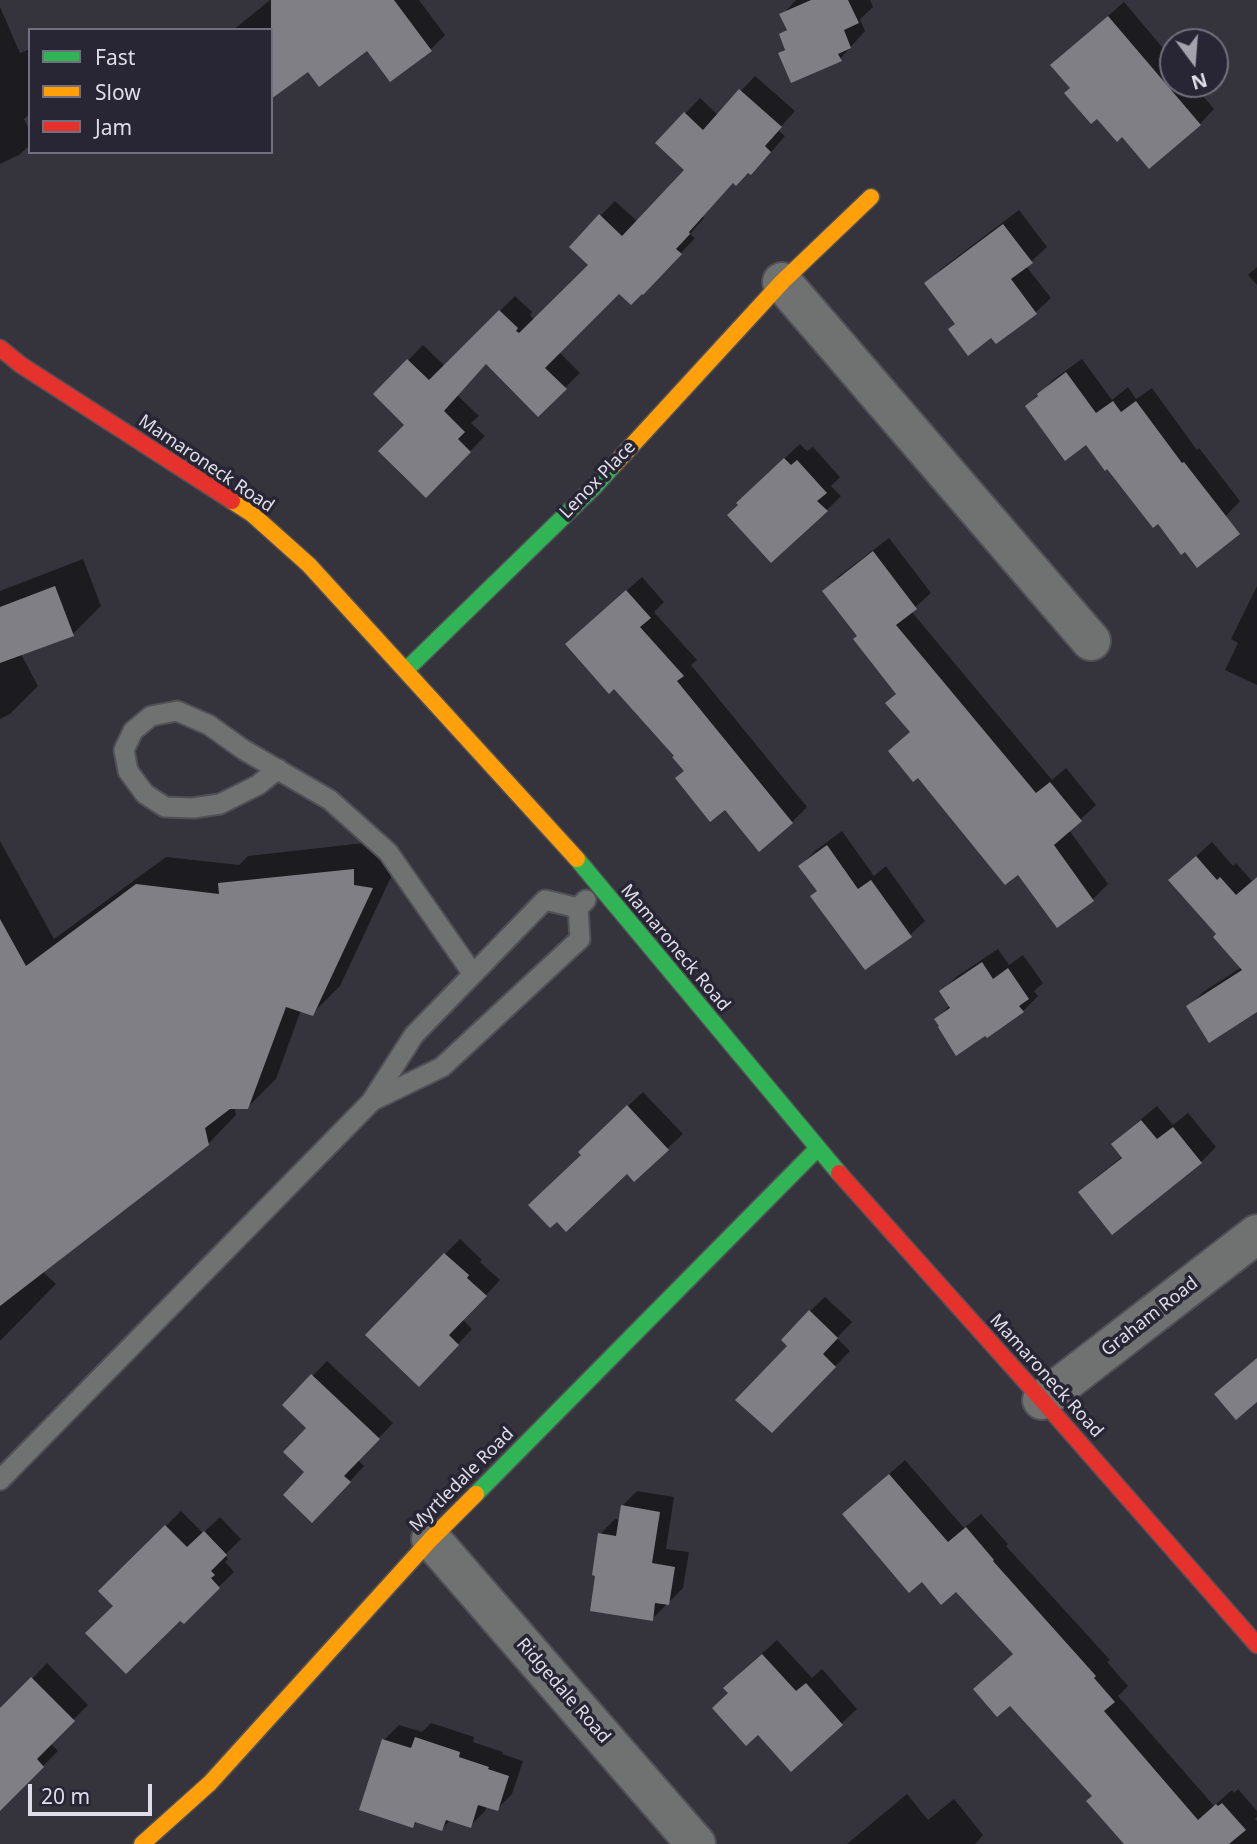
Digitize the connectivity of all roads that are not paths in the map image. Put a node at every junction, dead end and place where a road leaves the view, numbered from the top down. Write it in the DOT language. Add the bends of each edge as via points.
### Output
graph roads {
  1 [pos="871,197"];
  2 [pos="782,282"];
  3 [pos="0,348"];
  4 [pos="1091,641"];
  5 [pos="406,670"];
  6 [pos="278,769"];
  7 [pos="599,886"];
  8 [pos="578,908"];
  9 [pos="473,974"];
  10 [pos="371,1102"];
  11 [pos="817,1149"];
  12 [pos="1257,1234"];
  13 [pos="1042,1400"];
  14 [pos="0,1480"];
  15 [pos="430,1539"];
  16 [pos="1257,1645"];
  17 [pos="142,1844"];
  18 [pos="696,1844"];
  1 -- 2 [label="street, Lenox Place"];
  2 -- 4 [label="street"];
  2 -- 5 [label="street, Lenox Place" via="594,487"];
  3 -- 5 [label="street, Mamaroneck Road" via="252,514 309,565"];
  5 -- 7 [label="street, Mamaroneck Road"];
  6 -- 6 [label="lane" via="209,725 177,711 151,716 133,731 124,750 128,771 145,794 165,807 220,804"];
  6 -- 9 [label="lane" via="330,800 388,852"];
  7 -- 8 [label="lane"];
  7 -- 11 [label="street, Mamaroneck Road"];
  8 -- 9 [label="lane" via="545,900"];
  8 -- 10 [label="lane" via="580,939 442,1067"];
  9 -- 10 [label="lane" via="414,1035"];
  10 -- 14 [label="lane"];
  11 -- 13 [label="street, Mamaroneck Road"];
  11 -- 15 [label="street, Myrtledale Road"];
  12 -- 13 [label="street, Graham Road"];
  13 -- 16 [label="street, Mamaroneck Road"];
  15 -- 17 [label="street, Myrtledale Road" via="210,1783"];
  15 -- 18 [label="street, Ridgedale Road"];
}
